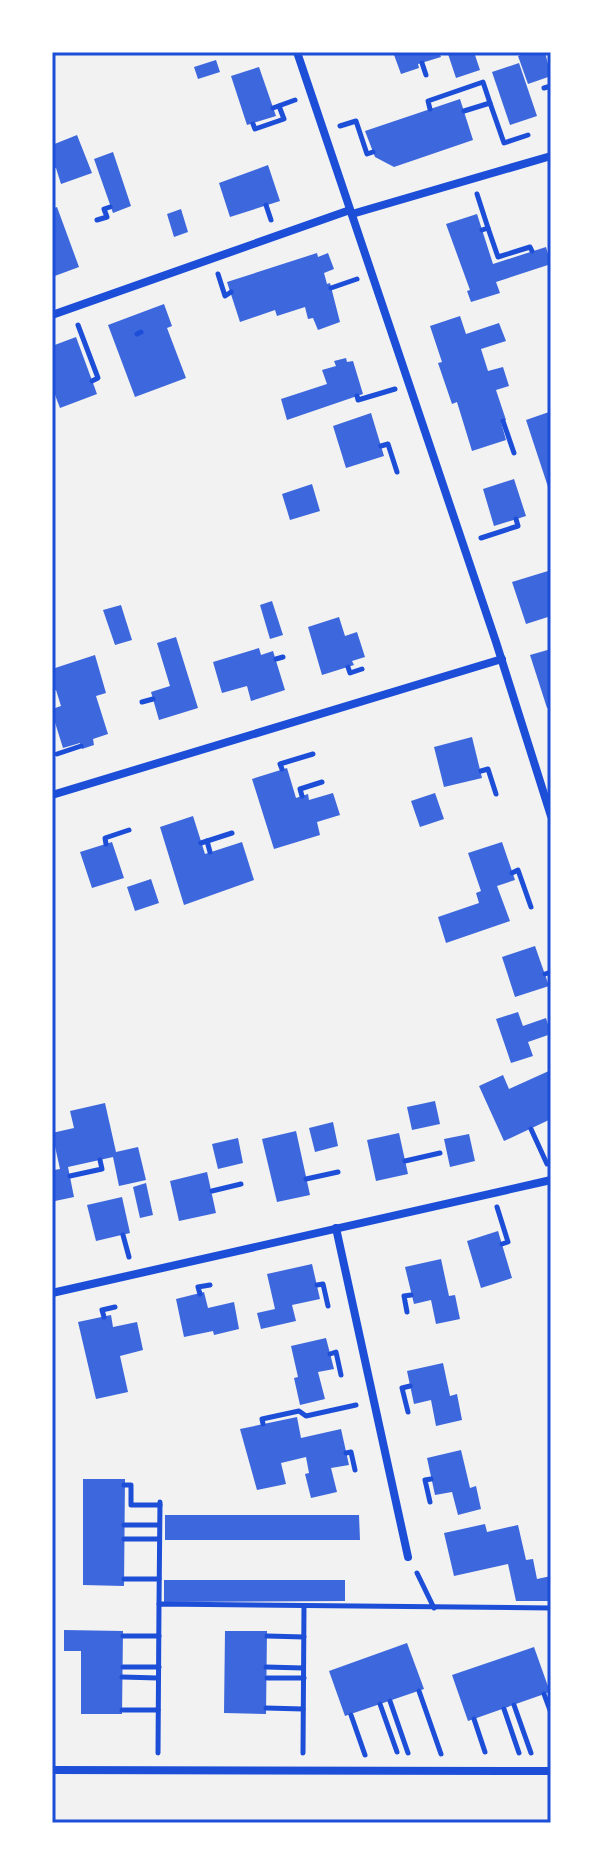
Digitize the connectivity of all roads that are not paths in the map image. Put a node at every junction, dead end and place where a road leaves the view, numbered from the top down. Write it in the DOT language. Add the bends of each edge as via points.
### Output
graph roads {
  1 [pos="297,52"];
  2 [pos="551,156"];
  3 [pos="351,212"];
  4 [pos="52,315"];
  5 [pos="502,659"];
  6 [pos="52,795"];
  7 [pos="551,816"];
  8 [pos="551,1180"];
  9 [pos="336,1228"];
  10 [pos="52,1293"];
  11 [pos="408,1557"];
  12 [pos="52,1770"];
  13 [pos="551,1771"];
  1 -- 3 [label="street"];
  2 -- 3 [label="street"];
  3 -- 4 [label="street"];
  3 -- 5 [label="street"];
  5 -- 6 [label="street"];
  5 -- 7 [label="street"];
  8 -- 9 [label="street"];
  9 -- 10 [label="street"];
  9 -- 11 [label="street"];
  12 -- 13 [label="street"];
}
